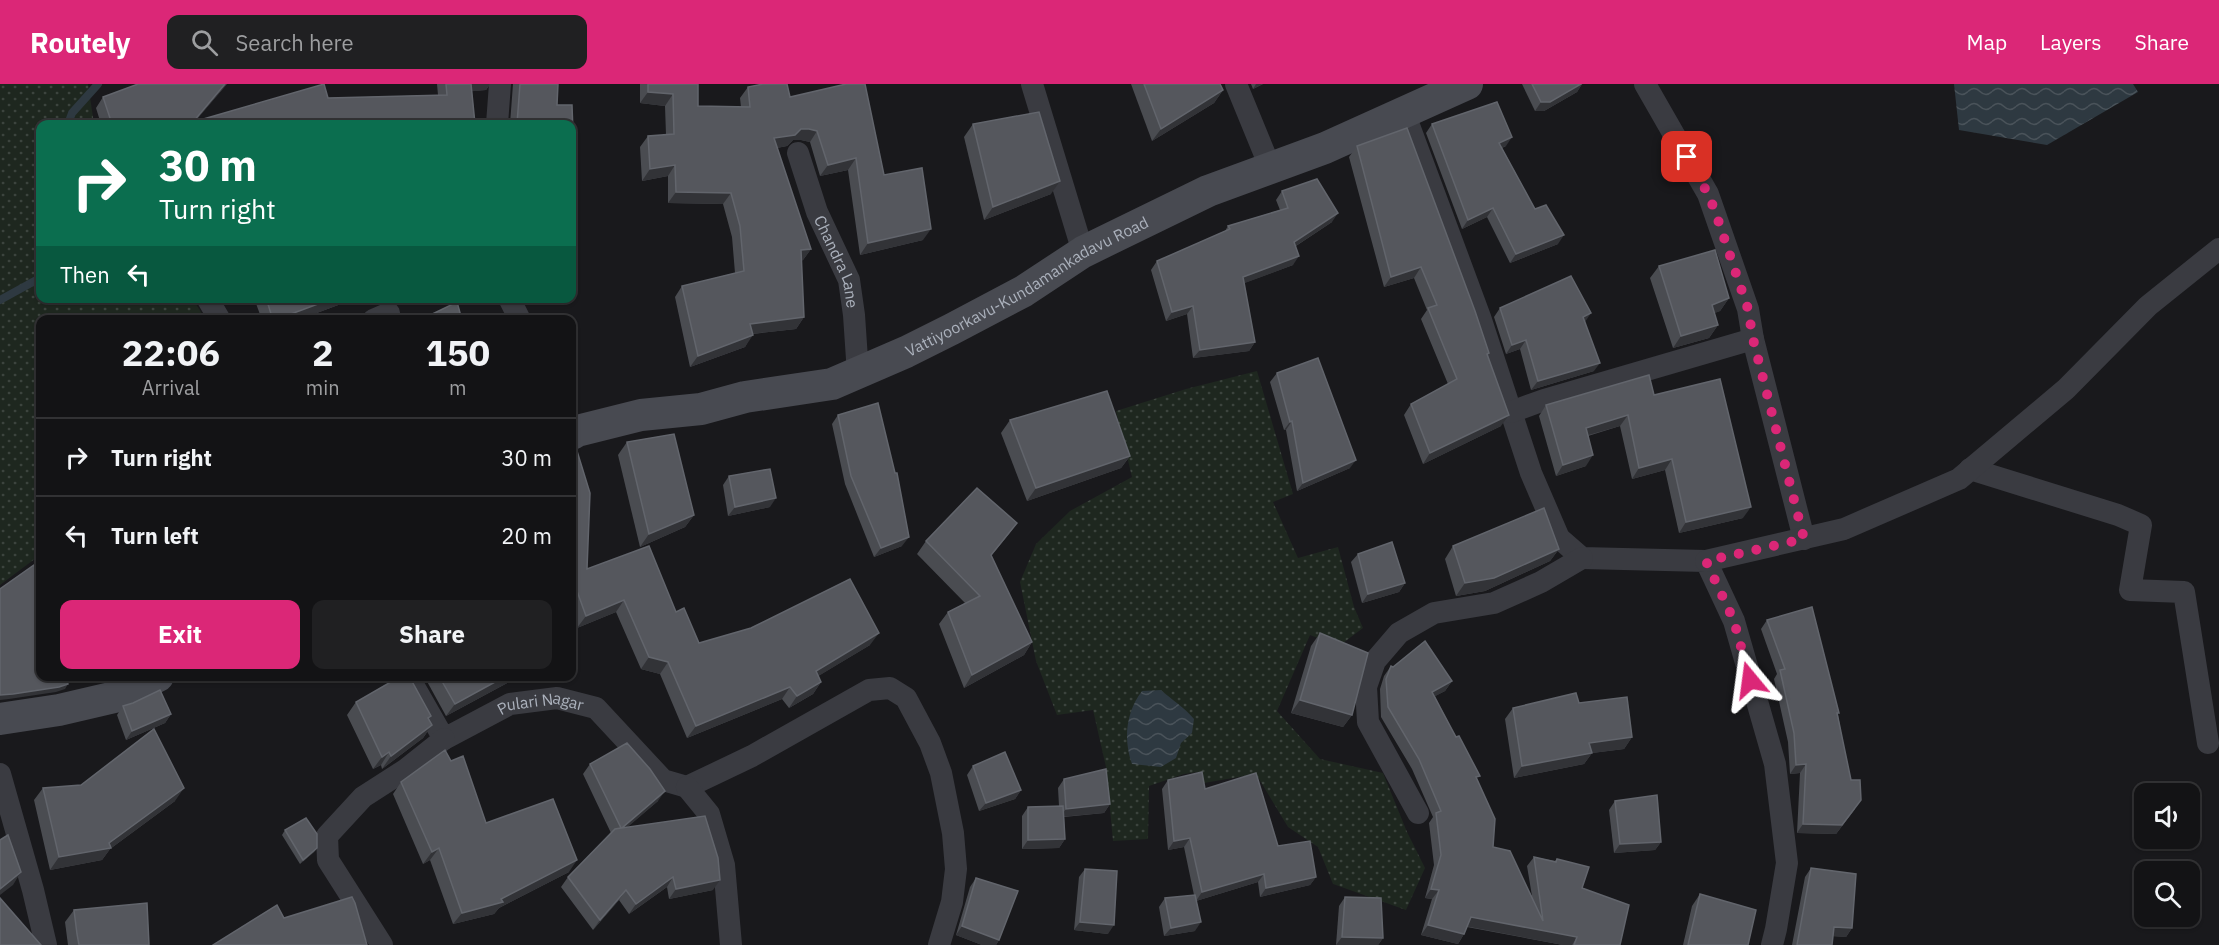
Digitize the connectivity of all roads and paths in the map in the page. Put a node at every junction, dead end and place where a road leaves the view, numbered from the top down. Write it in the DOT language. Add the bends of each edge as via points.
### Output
graph roads {
  1 [pos="500,84"];
  2 [pos="1032,84"];
  3 [pos="1236,84"];
  4 [pos="1467,84"];
  5 [pos="1645,84"];
  6 [pos="1404,112"];
  7 [pos="497,118"];
  8 [pos="798,153"];
  9 [pos="1270,167"];
  10 [pos="2219,249"];
  11 [pos="1083,252"];
  12 [pos="1753,339"];
  13 [pos="858,374"];
  14 [pos="1511,412"];
  15 [pos="576,427"];
  16 [pos="1970,469"];
  17 [pos="1804,539"];
  18 [pos="1582,558"];
  19 [pos="1706,561"];
  20 [pos="148,681"];
  21 [pos="411,681"];
  22 [pos="0,719"];
  23 [pos="444,739"];
  24 [pos="2208,743"];
  25 [pos="687,787"];
  26 [pos="2,791"];
  27 [pos="1418,813"];
  28 [pos="46,945"];
  29 [pos="382,945"];
  30 [pos="731,945"];
  31 [pos="939,945"];
  32 [pos="1772,945"];
  1 -- 7 [label="street"];
  2 -- 11 [label="street"];
  3 -- 9 [label="street"];
  4 -- 6 [label="street, Vattiyoorkavu-Kundamankadavu Road"];
  5 -- 12 [label="street" via="1708,194 1748,309"];
  6 -- 9 [label="street, Vattiyoorkavu-Kundamankadavu Road" via="1325,148"];
  6 -- 14 [label="street"];
  8 -- 13 [label="street, Chandra Lane" via="817,212 849,280"];
  9 -- 11 [label="street, Vattiyoorkavu-Kundamankadavu Road" via="1208,191"];
  10 -- 16 [label="street" via="2148,306 2066,389"];
  11 -- 13 [label="street, Vattiyoorkavu-Kundamankadavu Road" via="1024,291"];
  12 -- 14 [label="street"];
  12 -- 17 [label="street"];
  13 -- 15 [label="street, Vattiyoorkavu-Kundamankadavu Road" via="832,384"];
  14 -- 18 [label="street" via="1531,473 1559,538"];
  16 -- 17 [label="street" via="1959,479 1844,529"];
  16 -- 24 [label="street" via="2118,514 2141,525 2130,590 2184,592"];
  17 -- 19 [label="street"];
  18 -- 19 [label="street"];
  18 -- 27 [label="street" via="1494,603 1434,613 1399,633 1375,661 1365,687 1368,722"];
  19 -- 32 [label="street" via="1734,621 1774,764 1787,864"];
  20 -- 22 [label="street" via="119,696"];
  21 -- 23 [label="street"];
  23 -- 25 [label="street, Pulari Nagar" via="510,704 557,698 596,708 663,780"];
  23 -- 29 [label="street, Pulari Nagar" via="363,797 327,836 328,860"];
  25 -- 30 [label="street" via="709,814 724,865"];
  25 -- 31 [label="street" via="752,756 869,690 890,688 906,698 941,773 953,832 955,880"];
  26 -- 28 [label="street"];
}
